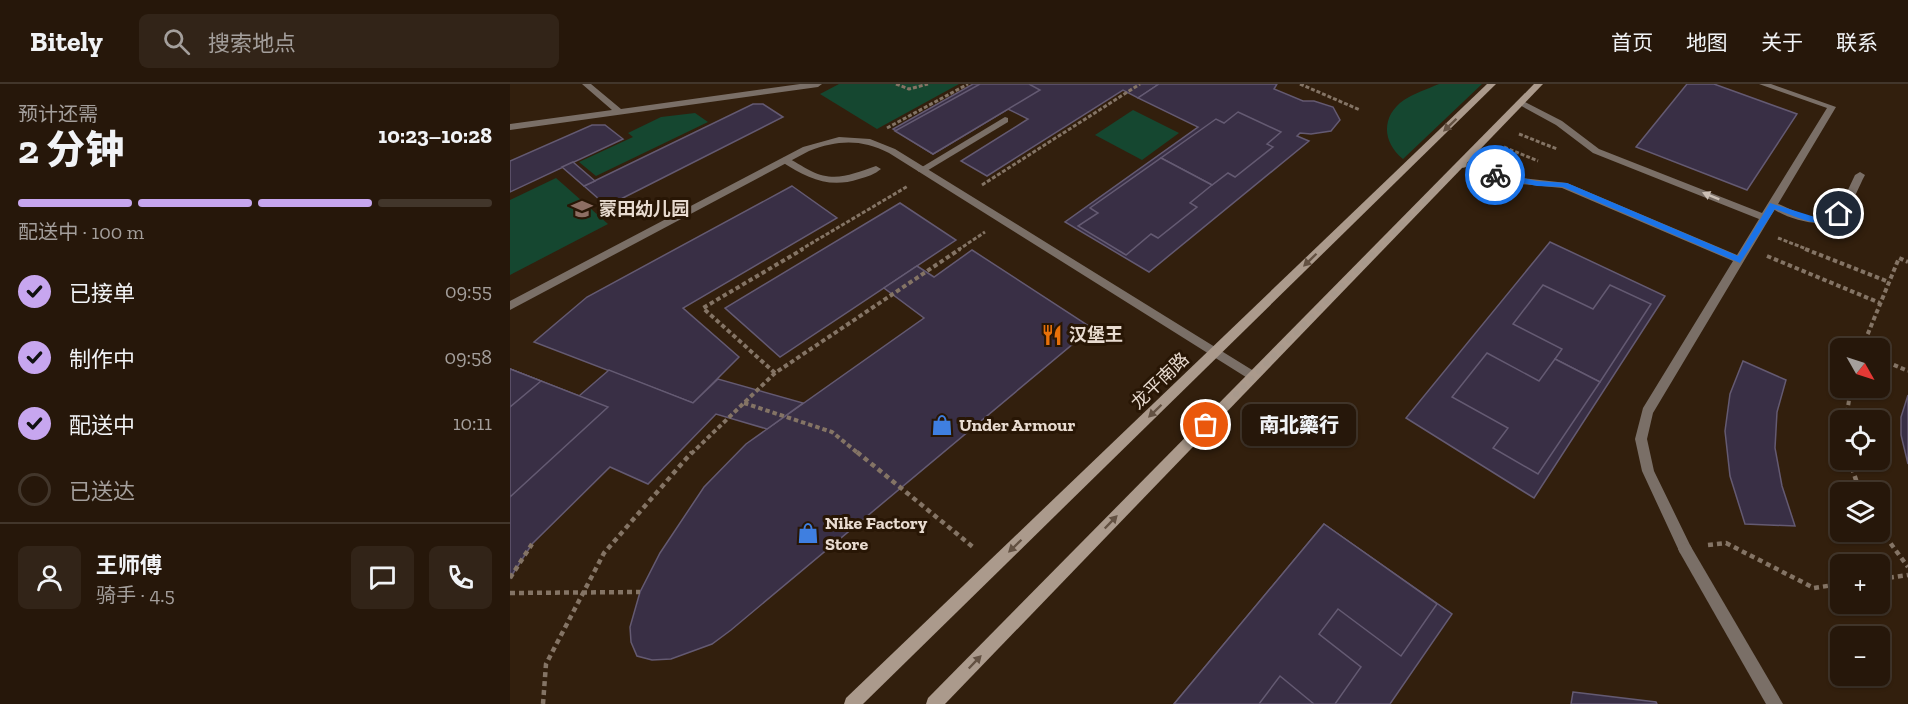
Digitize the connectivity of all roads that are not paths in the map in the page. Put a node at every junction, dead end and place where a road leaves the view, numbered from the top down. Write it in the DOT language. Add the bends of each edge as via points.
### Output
graph roads {
  1 [pos="586,84"];
  2 [pos="818,84"];
  3 [pos="1492,84"];
  4 [pos="1539,84"];
  5 [pos="1763,84"];
  6 [pos="1520,103"];
  7 [pos="620,112"];
  8 [pos="1005,120"];
  9 [pos="510,127"];
  10 [pos="784,160"];
  11 [pos="1461,164"];
  12 [pos="876,169"];
  13 [pos="922,170"];
  14 [pos="1860,175"];
  15 [pos="1773,205"];
  16 [pos="1766,218"];
  17 [pos="1740,260"];
  18 [pos="510,306"];
  19 [pos="1215,352"];
  20 [pos="1254,376"];
  21 [pos="852,704"];
  22 [pos="934,704"];
  23 [pos="1775,704"];
  1 -- 7 [label="street"];
  2 -- 7 [label="street"];
  3 -- 19 [label="main road, 龙平南路, one-way"];
  4 -- 6 [label="main road"];
  5 -- 15 [label="street" via="1832,107"];
  6 -- 11 [label="main road"];
  16 -- 6 [label="street, one-way" via="1596,151 1559,123"];
  7 -- 9 [label="street"];
  8 -- 13 [label="street"];
  10 -- 12 [label="street" via="824,182 843,182"];
  10 -- 13 [label="street" via="823,142 854,137 880,145"];
  10 -- 18 [label="street"];
  11 -- 17 [label="street" via="1512,180 1564,185"];
  11 -- 20 [label="main road"];
  13 -- 19 [label="street"];
  14 -- 15 [label="street" via="1834,218 1817,221"];
  15 -- 16 [label="street"];
  16 -- 17 [label="street"];
  17 -- 23 [label="street" via="1647,412 1641,439 1648,471 1685,549"];
  19 -- 20 [label="street"];
  19 -- 21 [label="main road, 龙平南路, one-way"];
  22 -- 20 [label="main road, one-way"];
}
